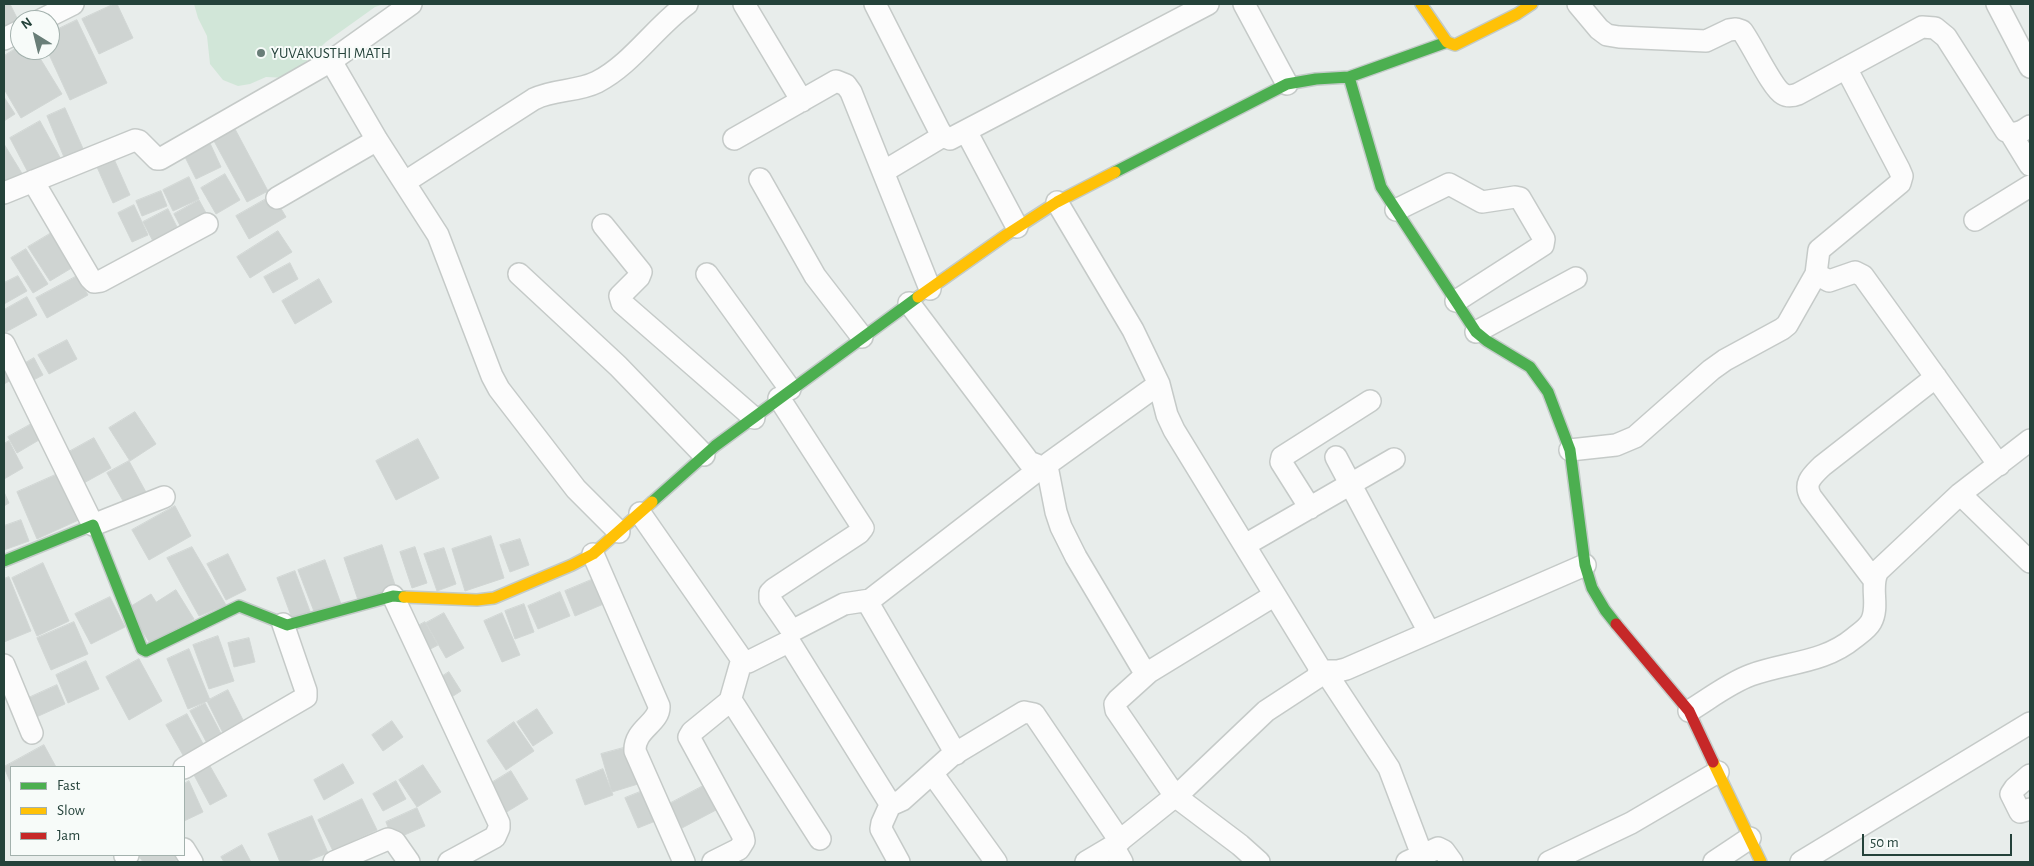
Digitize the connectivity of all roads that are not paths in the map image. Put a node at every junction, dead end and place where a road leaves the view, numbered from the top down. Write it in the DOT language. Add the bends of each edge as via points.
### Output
graph roads {
  1 [pos="73,4"];
  2 [pos="411,4"];
  3 [pos="744,4"];
  4 [pos="874,4"];
  5 [pos="1208,4"];
  6 [pos="1244,4"];
  7 [pos="1421,4"];
  8 [pos="1532,4"];
  9 [pos="1578,4"];
  10 [pos="1997,4"];
  11 [pos="675,7"];
  12 [pos="60,10"];
  13 [pos="1447,42"];
  14 [pos="331,61"];
  15 [pos="2030,67"];
  16 [pos="1846,68"];
  17 [pos="1349,77"];
  18 [pos="1287,84"];
  19 [pos="802,101"];
  20 [pos="2030,126"];
  21 [pos="966,131"];
  22 [pos="2011,134"];
  23 [pos="943,136"];
  24 [pos="734,139"];
  25 [pos="377,140"];
  26 [pos="2030,165"];
  27 [pos="883,172"];
  28 [pos="760,179"];
  29 [pos="33,181"];
  30 [pos="405,182"];
  31 [pos="2030,186"];
  32 [pos="4,193"];
  33 [pos="277,198"];
  34 [pos="1057,202"];
  35 [pos="1396,210"];
  36 [pos="1975,220"];
  37 [pos="207,224"];
  38 [pos="603,225"];
  39 [pos="1017,228"];
  40 [pos="519,274"];
  41 [pos="707,274"];
  42 [pos="1816,274"];
  43 [pos="1576,278"];
  44 [pos="930,289"];
  45 [pos="1456,301"];
  46 [pos="909,303"];
  47 [pos="1476,332"];
  48 [pos="862,336"];
  49 [pos="4,344"];
  50 [pos="1936,377"];
  51 [pos="1159,384"];
  52 [pos="784,394"];
  53 [pos="1370,401"];
  54 [pos="754,418"];
  55 [pos="2029,443"];
  56 [pos="1570,450"];
  57 [pos="704,454"];
  58 [pos="1336,457"];
  59 [pos="1394,459"];
  60 [pos="1998,465"];
  61 [pos="1044,468"];
  62 [pos="1351,484"];
  63 [pos="1960,494"];
  64 [pos="164,497"];
  65 [pos="1310,508"];
  66 [pos="640,513"];
  67 [pos="92,525"];
  68 [pos="619,532"];
  69 [pos="1245,545"];
  70 [pos="593,554"];
  71 [pos="4,562"];
  72 [pos="2030,562"];
  73 [pos="1585,565"];
  74 [pos="1874,580"];
  75 [pos="1276,595"];
  76 [pos="393,596"];
  77 [pos="867,601"];
  78 [pos="283,624"];
  79 [pos="1429,632"];
  80 [pos="742,659"];
  81 [pos="4,666"];
  82 [pos="1322,671"];
  83 [pos="1148,672"];
  84 [pos="731,700"];
  85 [pos="1688,711"];
  86 [pos="2030,723"];
  87 [pos="32,733"];
  88 [pos="956,754"];
  89 [pos="185,767"];
  90 [pos="1718,772"];
  91 [pos="932,773"];
  92 [pos="2030,776"];
  93 [pos="1176,796"];
  94 [pos="891,804"];
  95 [pos="2030,809"];
  96 [pos="1750,838"];
  97 [pos="820,839"];
  98 [pos="1118,850"];
  99 [pos="185,851"];
  100 [pos="1414,858"];
  101 [pos="192,862"];
  102 [pos="334,862"];
  103 [pos="409,862"];
  104 [pos="449,862"];
  105 [pos="684,862"];
  106 [pos="713,862"];
  107 [pos="899,862"];
  108 [pos="996,862"];
  109 [pos="1086,862"];
  110 [pos="1259,862"];
  111 [pos="1452,862"];
  112 [pos="1549,862"];
  113 [pos="1714,862"];
  114 [pos="1761,862"];
  115 [pos="1801,862"];
  1 -- 12 [label="street"];
  2 -- 14 [label="street"];
  3 -- 19 [label="street"];
  4 -- 23 [label="street"];
  5 -- 21 [label="street"];
  6 -- 18 [label="street"];
  7 -- 13 [label="street"];
  8 -- 13 [label="street" via="1454,45"];
  9 -- 16 [label="street" via="1599,29 1619,38 1706,41 1729,30 1742,30 1784,95 1798,94"];
  10 -- 15 [label="street"];
  11 -- 30 [label="street" via="607,76 584,87 544,94 534,99"];
  13 -- 17 [label="street"];
  14 -- 25 [label="street"];
  14 -- 29 [label="street" via="160,159 135,140"];
  16 -- 22 [label="street" via="1922,28 1935,28 1946,37 2002,126"];
  16 -- 42 [label="street" via="1902,180 1819,250"];
  17 -- 18 [label="street"];
  17 -- 35 [label="street" via="1381,187"];
  18 -- 34 [label="street"];
  19 -- 24 [label="street"];
  19 -- 27 [label="street" via="836,81 846,86"];
  20 -- 22 [label="street"];
  21 -- 23 [label="street" via="953,138"];
  21 -- 39 [label="street"];
  22 -- 26 [label="street"];
  23 -- 27 [label="street"];
  25 -- 30 [label="street"];
  25 -- 33 [label="street"];
  27 -- 44 [label="street"];
  28 -- 48 [label="street" via="815,276"];
  29 -- 32 [label="street"];
  29 -- 37 [label="street" via="94,282"];
  30 -- 68 [label="street" via="438,235 499,389 576,489"];
  31 -- 36 [label="street"];
  34 -- 39 [label="street"];
  34 -- 51 [label="street" via="1133,330"];
  35 -- 45 [label="street"];
  35 -- 45 [label="street" via="1449,184 1482,202 1520,198 1544,239 1543,245"];
  38 -- 54 [label="street" via="641,272 620,296 622,303"];
  39 -- 44 [label="street"];
  40 -- 57 [label="street" via="618,366"];
  41 -- 52 [label="street"];
  42 -- 50 [label="street" via="1830,281 1860,273"];
  42 -- 56 [label="street" via="1787,325 1719,364 1635,436 1616,445"];
  43 -- 47 [label="street"];
  44 -- 46 [label="street"];
  45 -- 47 [label="street"];
  46 -- 48 [label="street"];
  46 -- 61 [label="street" via="1029,462"];
  47 -- 56 [label="street" via="1530,368 1548,392"];
  48 -- 52 [label="street"];
  49 -- 67 [label="street"];
  50 -- 60 [label="street"];
  50 -- 74 [label="street" via="1822,466 1807,485 1811,497"];
  51 -- 61 [label="street"];
  51 -- 69 [label="street" via="1170,422"];
  52 -- 54 [label="street"];
  52 -- 77 [label="street" via="863,528 774,589 769,597 792,631 839,606"];
  53 -- 65 [label="street" via="1282,458 1281,462"];
  54 -- 57 [label="street"];
  55 -- 60 [label="street"];
  56 -- 73 [label="street"];
  57 -- 66 [label="street"];
  58 -- 62 [label="street"];
  59 -- 62 [label="street"];
  60 -- 63 [label="street"];
  61 -- 77 [label="street"];
  61 -- 83 [label="street" via="1058,519 1076,557 1142,668"];
  62 -- 65 [label="street"];
  62 -- 79 [label="street"];
  63 -- 72 [label="street"];
  63 -- 74 [label="street" via="1878,571"];
  64 -- 67 [label="street"];
  65 -- 69 [label="street"];
  66 -- 68 [label="street"];
  66 -- 80 [label="street"];
  67 -- 71 [label="street"];
  67 -- 78 [label="street" via="144,650 151,650 239,606"];
  68 -- 70 [label="street"];
  69 -- 75 [label="street"];
  70 -- 76 [label="street" via="494,598"];
  70 -- 105 [label="street" via="659,706 658,714 635,740 635,751"];
  73 -- 79 [label="street"];
  73 -- 85 [label="street" via="1592,588 1605,610"];
  74 -- 85 [label="street" via="1876,610 1871,622 1843,647 1748,677"];
  75 -- 82 [label="street"];
  75 -- 83 [label="street"];
  76 -- 78 [label="street"];
  76 -- 104 [label="street" via="499,823 495,837"];
  77 -- 88 [label="street"];
  78 -- 89 [label="street" via="306,697"];
  79 -- 82 [label="street" via="1346,669"];
  80 -- 84 [label="street"];
  80 -- 94 [label="street" via="748,662 784,644 792,646"];
  81 -- 87 [label="street"];
  82 -- 93 [label="street" via="1255,720"];
  82 -- 100 [label="street" via="1389,768"];
  83 -- 93 [label="street" via="1115,706"];
  84 -- 97 [label="street"];
  84 -- 106 [label="street" via="689,737 744,841 739,848"];
  85 -- 90 [label="street"];
  86 -- 115 [label="street"];
  88 -- 91 [label="street"];
  88 -- 98 [label="street" via="1024,712 1034,714"];
  90 -- 96 [label="street"];
  90 -- 112 [label="street" via="1632,824"];
  91 -- 94 [label="street" via="902,800"];
  91 -- 108 [label="street"];
  92 -- 95 [label="street" via="2011,794 2020,812"];
  93 -- 98 [label="street"];
  93 -- 110 [label="street"];
  94 -- 107 [label="street" via="881,829"];
  96 -- 113 [label="street"];
  96 -- 114 [label="street"];
  98 -- 109 [label="street"];
  99 -- 101 [label="street"];
  100 -- 111 [label="street" via="1441,848"];
  102 -- 103 [label="street" via="388,839 395,842"];
}
